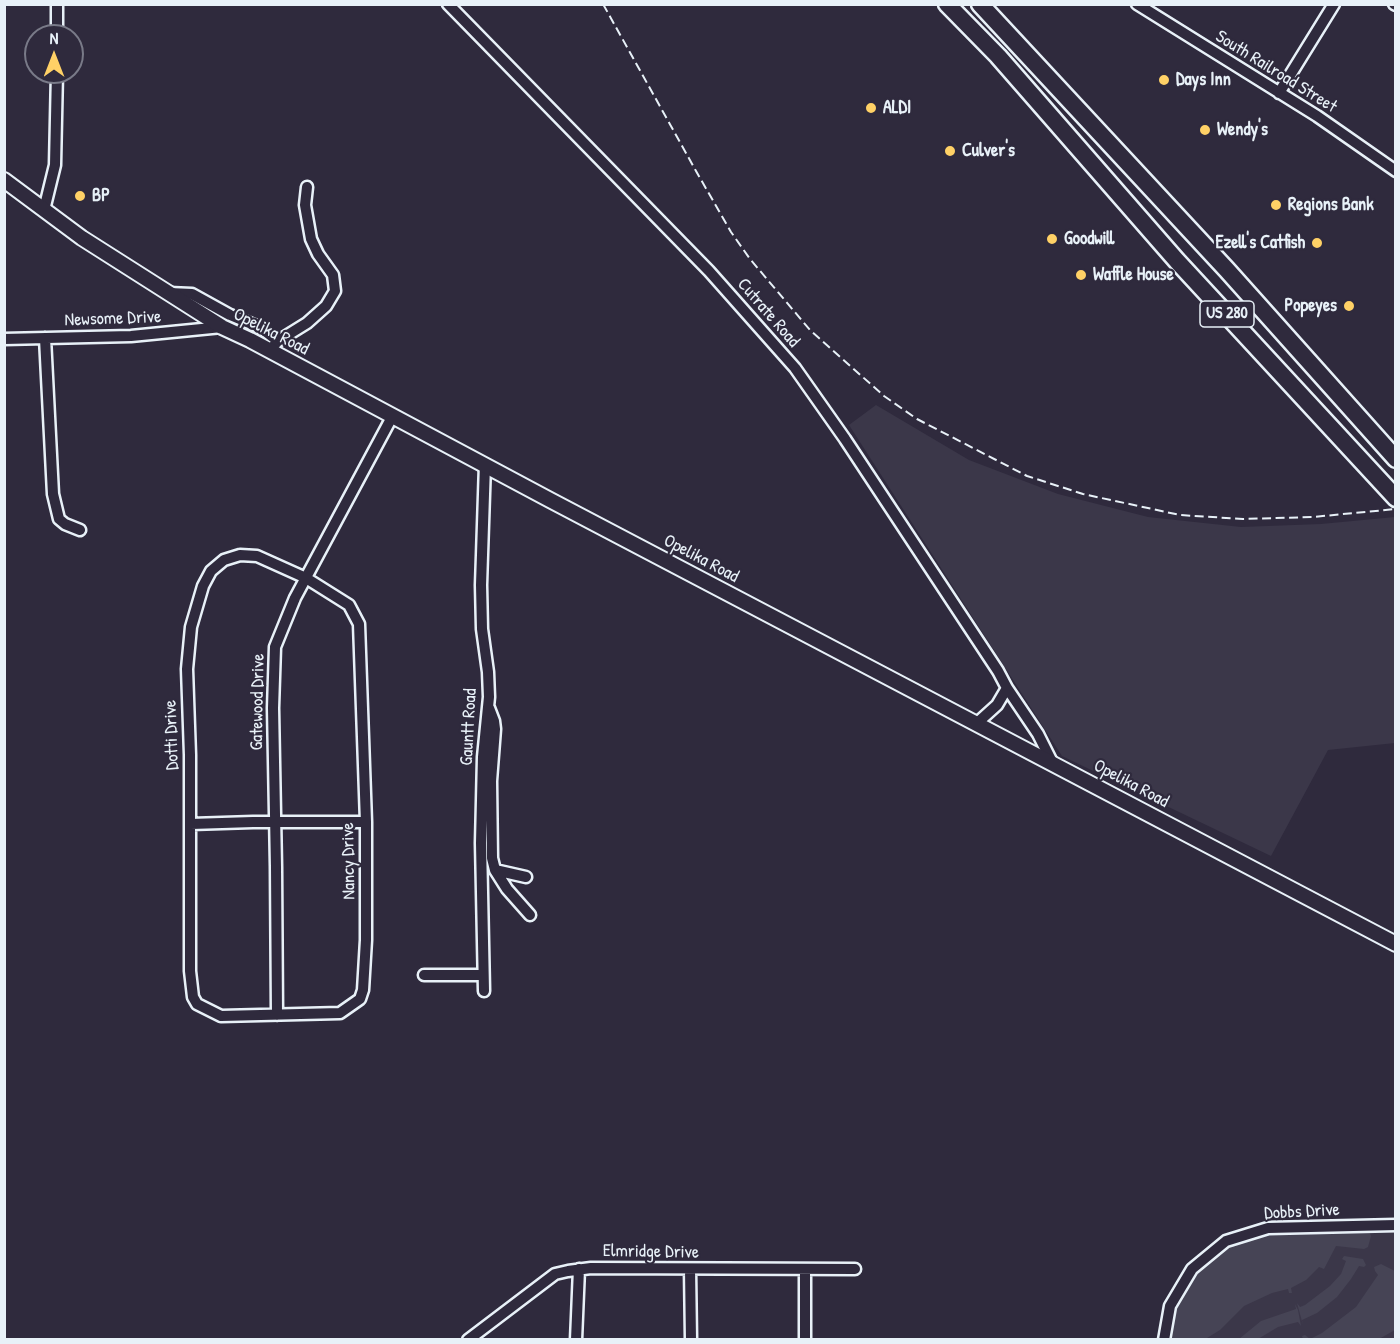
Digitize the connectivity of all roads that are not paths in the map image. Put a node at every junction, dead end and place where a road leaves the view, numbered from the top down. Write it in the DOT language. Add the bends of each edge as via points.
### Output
graph roads {
  1 [pos="57,4"];
  2 [pos="448,4"];
  3 [pos="947,4"];
  4 [pos="980,4"];
  5 [pos="1137,4"];
  6 [pos="1334,4"];
  7 [pos="57,24"];
  8 [pos="57,84"];
  9 [pos="1279,93"];
  10 [pos="1395,171"];
  11 [pos="4,180"];
  12 [pos="307,187"];
  13 [pos="44,210"];
  14 [pos="167,293"];
  15 [pos="222,327"];
  16 [pos="45,338"];
  17 [pos="4,339"];
  18 [pos="274,346"];
  19 [pos="392,417"];
  20 [pos="1395,459"];
  21 [pos="485,464"];
  22 [pos="1395,498"];
  23 [pos="80,530"];
  24 [pos="306,578"];
  25 [pos="1007,688"];
  26 [pos="488,708"];
  27 [pos="976,724"];
  28 [pos="1053,764"];
  29 [pos="275,822"];
  30 [pos="366,822"];
  31 [pos="191,824"];
  32 [pos="495,870"];
  33 [pos="526,877"];
  34 [pos="530,915"];
  35 [pos="1395,944"];
  36 [pos="424,975"];
  37 [pos="483,975"];
  38 [pos="484,991"];
  39 [pos="198,1004"];
  40 [pos="277,1015"];
  41 [pos="1395,1225"];
  42 [pos="579,1269"];
  43 [pos="690,1269"];
  44 [pos="805,1269"];
  45 [pos="855,1269"];
  46 [pos="468,1340"];
  47 [pos="576,1340"];
  48 [pos="691,1340"];
  49 [pos="806,1340"];
  50 [pos="1164,1340"];
  1 -- 7 [label="street"];
  2 -- 25 [label="street, Cutrate Road" via="709,271 795,369"];
  3 -- 22 [label="highway, US 280"];
  4 -- 20 [label="highway, US 280" via="1227,270"];
  5 -- 9 [label="street, South Railroad Street"];
  6 -- 9 [label="street"];
  8 -- 13 [label="street" via="54,165"];
  9 -- 10 [label="street, South Railroad Street"];
  11 -- 13 [label="main road, Opelika Road"];
  12 -- 18 [label="street" via="305,205 311,239 333,275 335,291 320,311"];
  13 -- 14 [label="main road, Opelika Road"];
  14 -- 15 [label="main road, Opelika Road"];
  14 -- 18 [label="street" via="192,294 261,328"];
  15 -- 16 [label="street, Newsome Drive" via="131,336"];
  15 -- 18 [label="main road, Opelika Road"];
  16 -- 17 [label="street, Newsome Drive"];
  16 -- 23 [label="street" via="54,503 59,519"];
  18 -- 19 [label="main road, Opelika Road"];
  19 -- 21 [label="main road, Opelika Road"];
  19 -- 24 [label="street, Gatewood Drive"];
  21 -- 26 [label="street, Gauntt Road" via="481,585"];
  21 -- 27 [label="main road, Opelika Road"];
  24 -- 29 [label="street, Gatewood Drive" via="275,647"];
  24 -- 30 [label="street, Nancy Drive" via="349,605 359,624"];
  24 -- 31 [label="street, Dotti Drive" via="256,556 240,555 224,560 211,571 203,586 191,627 187,669"];
  25 -- 27 [label="street" via="997,705"];
  25 -- 28 [label="street, Cutrate Road"];
  26 -- 32 [label="street" via="494,721 491,823"];
  26 -- 37 [label="street, Gauntt Road" via="483,757"];
  27 -- 28 [label="main road, Opelika Road"];
  28 -- 35 [label="main road, Opelika Road"];
  29 -- 30 [label="street"];
  29 -- 31 [label="street"];
  29 -- 40 [label="street, Gatewood Drive"];
  30 -- 40 [label="street, Nancy Drive" via="366,940 360,999 340,1013"];
  31 -- 39 [label="street, Dotti Drive" via="190,971 193,997"];
  32 -- 33 [label="street"];
  32 -- 34 [label="street"];
  36 -- 37 [label="street"];
  37 -- 38 [label="street, Gauntt Road"];
  39 -- 40 [label="street, Nancy Drive" via="221,1016"];
  41 -- 50 [label="street, Dobbs Drive" via="1268,1227 1226,1240 1192,1269 1170,1306"];
  42 -- 43 [label="street, Elmridge Drive"];
  42 -- 46 [label="street, Elmridge Drive" via="555,1274"];
  42 -- 47 [label="street"];
  43 -- 44 [label="street, Elmridge Drive"];
  43 -- 48 [label="street"];
  44 -- 45 [label="street, Elmridge Drive"];
  44 -- 49 [label="street"];
}
